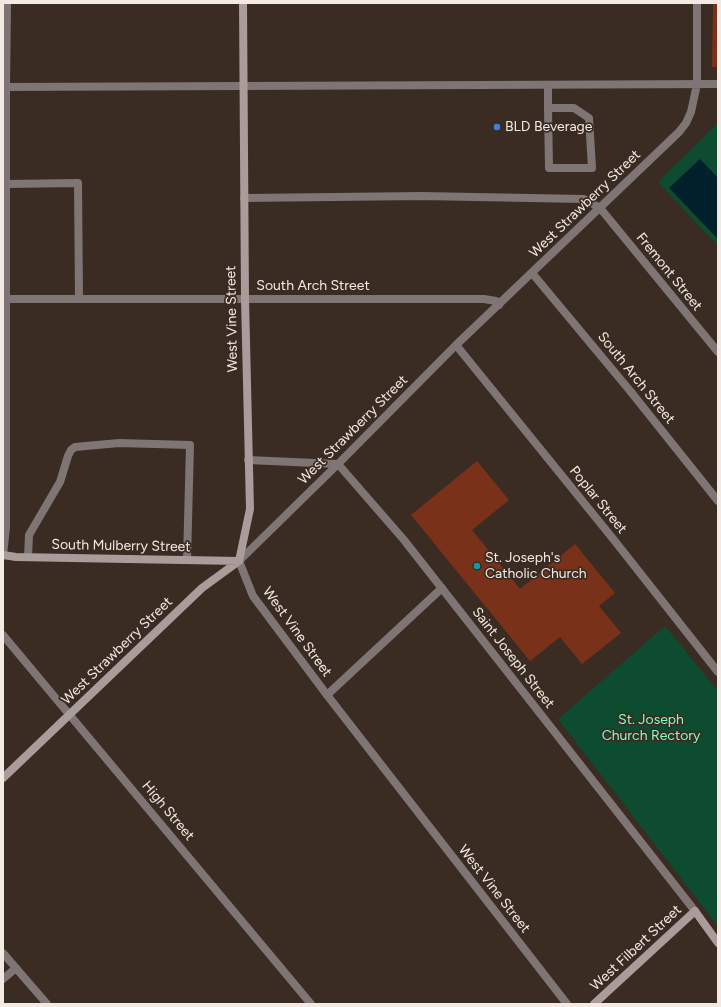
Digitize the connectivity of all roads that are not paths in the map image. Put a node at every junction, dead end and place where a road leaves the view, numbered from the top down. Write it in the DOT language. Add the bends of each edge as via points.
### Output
graph roads {
  1 [pos="7,3"];
  2 [pos="243,3"];
  3 [pos="697,3"];
  4 [pos="697,84"];
  5 [pos="718,84"];
  6 [pos="548,85"];
  7 [pos="243,86"];
  8 [pos="5,87"];
  9 [pos="548,108"];
  10 [pos="6,184"];
  11 [pos="244,198"];
  12 [pos="600,208"];
  13 [pos="532,273"];
  14 [pos="79,298"];
  15 [pos="245,298"];
  16 [pos="6,299"];
  17 [pos="499,305"];
  18 [pos="456,345"];
  19 [pos="718,352"];
  20 [pos="5,410"];
  21 [pos="248,460"];
  22 [pos="338,464"];
  23 [pos="718,501"];
  24 [pos="3,555"];
  25 [pos="28,557"];
  26 [pos="187,560"];
  27 [pos="239,560"];
  28 [pos="442,588"];
  29 [pos="3,635"];
  30 [pos="3,643"];
  31 [pos="718,672"];
  32 [pos="327,695"];
  33 [pos="70,714"];
  34 [pos="3,778"];
  35 [pos="695,911"];
  36 [pos="718,943"];
  37 [pos="3,953"];
  38 [pos="16,968"];
  39 [pos="3,979"];
  40 [pos="47,1004"];
  41 [pos="311,1004"];
  42 [pos="567,1004"];
  43 [pos="594,1004"];
  1 -- 8 [label="street"];
  2 -- 7 [label="street, West Vine Street"];
  3 -- 4 [label="street, West Strawberry Street"];
  4 -- 5 [label="street"];
  4 -- 6 [label="street"];
  4 -- 12 [label="street, West Strawberry Street" via="691,112 679,132"];
  6 -- 7 [label="street"];
  6 -- 9 [label="street"];
  7 -- 8 [label="street"];
  7 -- 11 [label="street, West Vine Street"];
  8 -- 10 [label="street"];
  9 -- 9 [label="street" via="549,168 592,168 589,118 574,108"];
  10 -- 14 [label="street" via="78,183"];
  10 -- 16 [label="street"];
  11 -- 12 [label="street" via="421,196 584,199"];
  11 -- 15 [label="street, West Vine Street"];
  12 -- 13 [label="street, West Strawberry Street"];
  12 -- 19 [label="street, Fremont Street"];
  13 -- 17 [label="street, West Strawberry Street"];
  13 -- 23 [label="street, South Arch Street"];
  14 -- 15 [label="street, South Arch Street"];
  14 -- 16 [label="street, South Arch Street"];
  15 -- 17 [label="street, South Arch Street" via="484,299 496,301"];
  15 -- 21 [label="street, West Vine Street"];
  16 -- 20 [label="street"];
  17 -- 18 [label="street, West Strawberry Street"];
  18 -- 22 [label="street, West Strawberry Street"];
  18 -- 31 [label="street, Poplar Street"];
  20 -- 24 [label="street" via="6,532"];
  21 -- 22 [label="street"];
  21 -- 27 [label="street, West Vine Street" via="250,509"];
  22 -- 27 [label="street, West Strawberry Street"];
  22 -- 28 [label="street, Saint Joseph Street"];
  24 -- 25 [label="street, South Mulberry Street"];
  25 -- 26 [label="street, South Mulberry Street"];
  25 -- 26 [label="street" via="29,535 60,482 71,450 75,447 119,443 190,445"];
  26 -- 27 [label="street, South Mulberry Street"];
  27 -- 32 [label="street, West Vine Street" via="253,596"];
  27 -- 33 [label="street, West Strawberry Street" via="202,588"];
  28 -- 32 [label="street"];
  28 -- 35 [label="street, Saint Joseph Street"];
  29 -- 30 [label="street"];
  29 -- 33 [label="street, High Street"];
  32 -- 42 [label="street, West Vine Street"];
  33 -- 34 [label="street, West Strawberry Street"];
  33 -- 41 [label="street, High Street"];
  35 -- 36 [label="street, Saint Joseph Street"];
  35 -- 43 [label="street, West Filbert Street"];
  37 -- 38 [label="street"];
  38 -- 39 [label="street"];
  38 -- 40 [label="street"];
}
